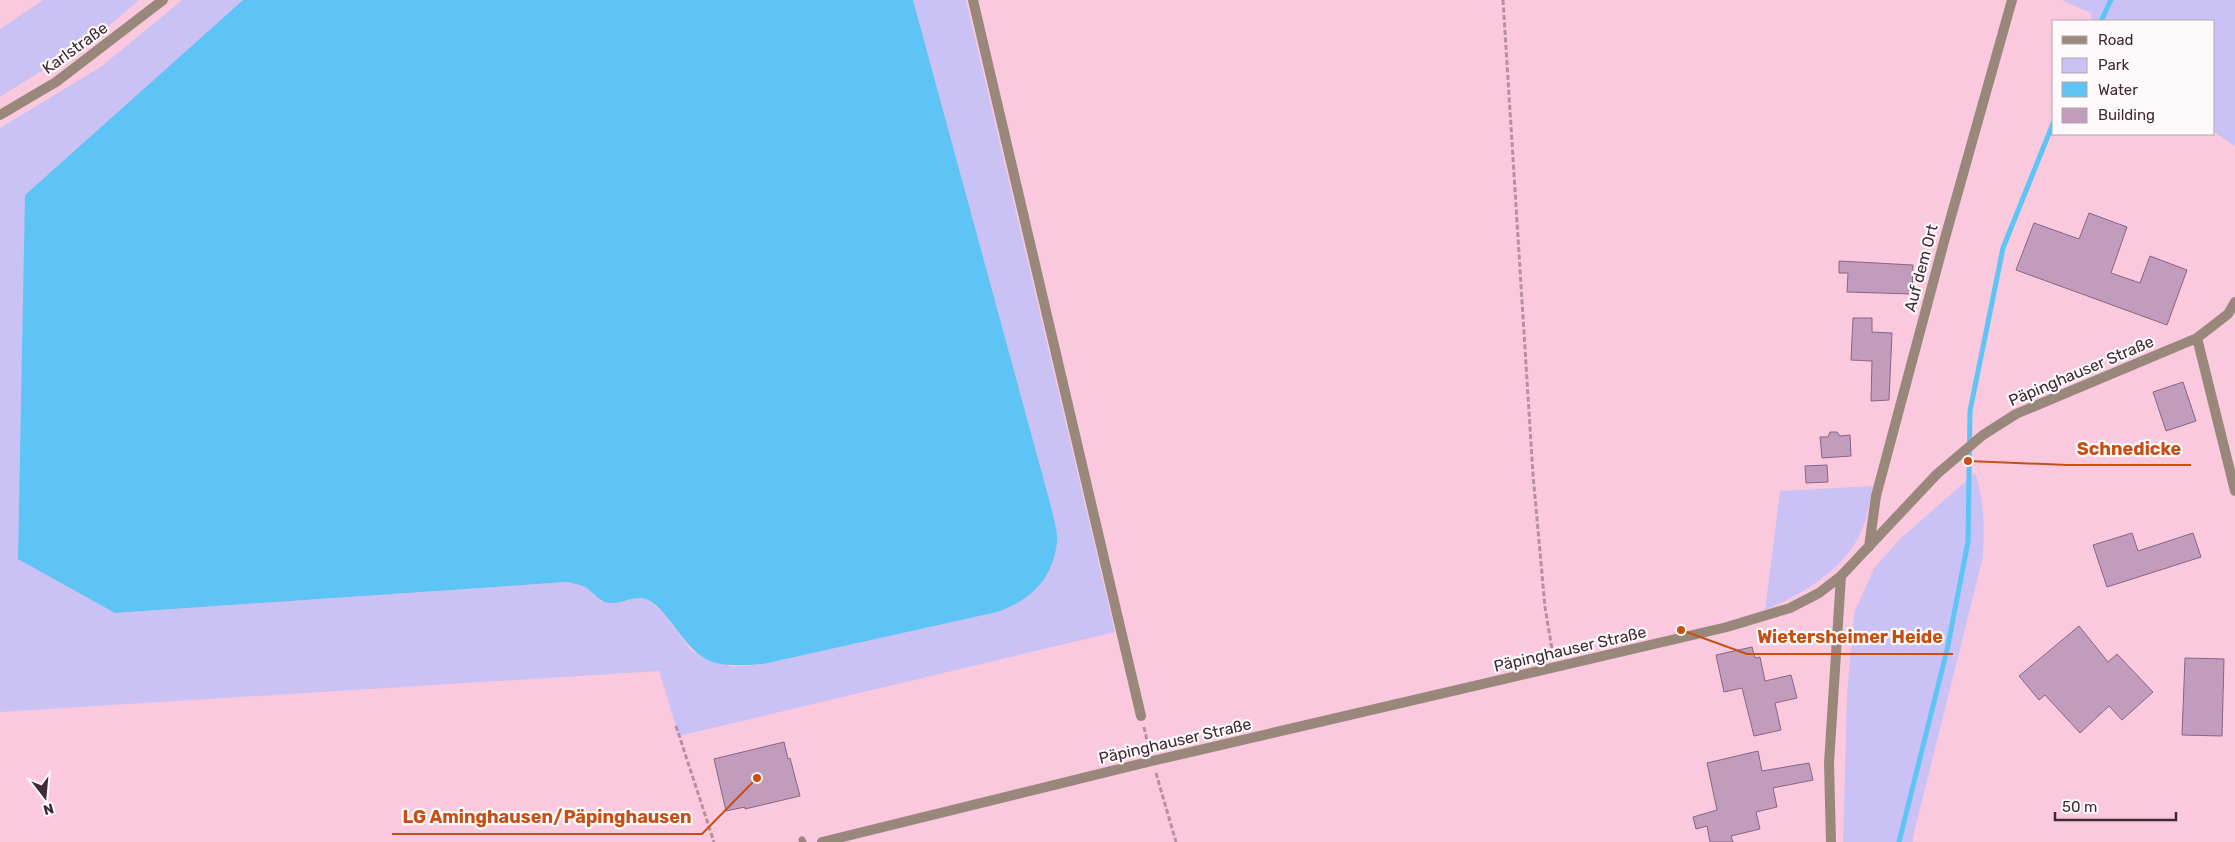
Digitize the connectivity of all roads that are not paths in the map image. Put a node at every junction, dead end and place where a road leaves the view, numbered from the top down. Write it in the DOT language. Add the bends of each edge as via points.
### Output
graph roads {
  1 [pos="163,0"];
  2 [pos="973,0"];
  3 [pos="2012,0"];
  4 [pos="0,115"];
  5 [pos="2235,302"];
  6 [pos="2197,338"];
  7 [pos="2235,491"];
  8 [pos="1868,547"];
  9 [pos="1841,576"];
  10 [pos="1141,716"];
  11 [pos="822,842"];
  12 [pos="1831,842"];
  1 -- 4 [label="street, Karlstraße" via="56,82"];
  2 -- 10 [label="street"];
  3 -- 8 [label="street, Auf dem Ort" via="1876,496"];
  5 -- 6 [label="street, Päpinghauser Straße" via="2228,314"];
  6 -- 7 [label="street"];
  6 -- 8 [label="street, Päpinghauser Straße" via="2016,414 1983,435 1937,474"];
  8 -- 9 [label="street, Päpinghauser Straße"];
  9 -- 11 [label="street, Päpinghauser Straße" via="1819,593 1759,619"];
  9 -- 12 [label="street" via="1829,763"];
}
